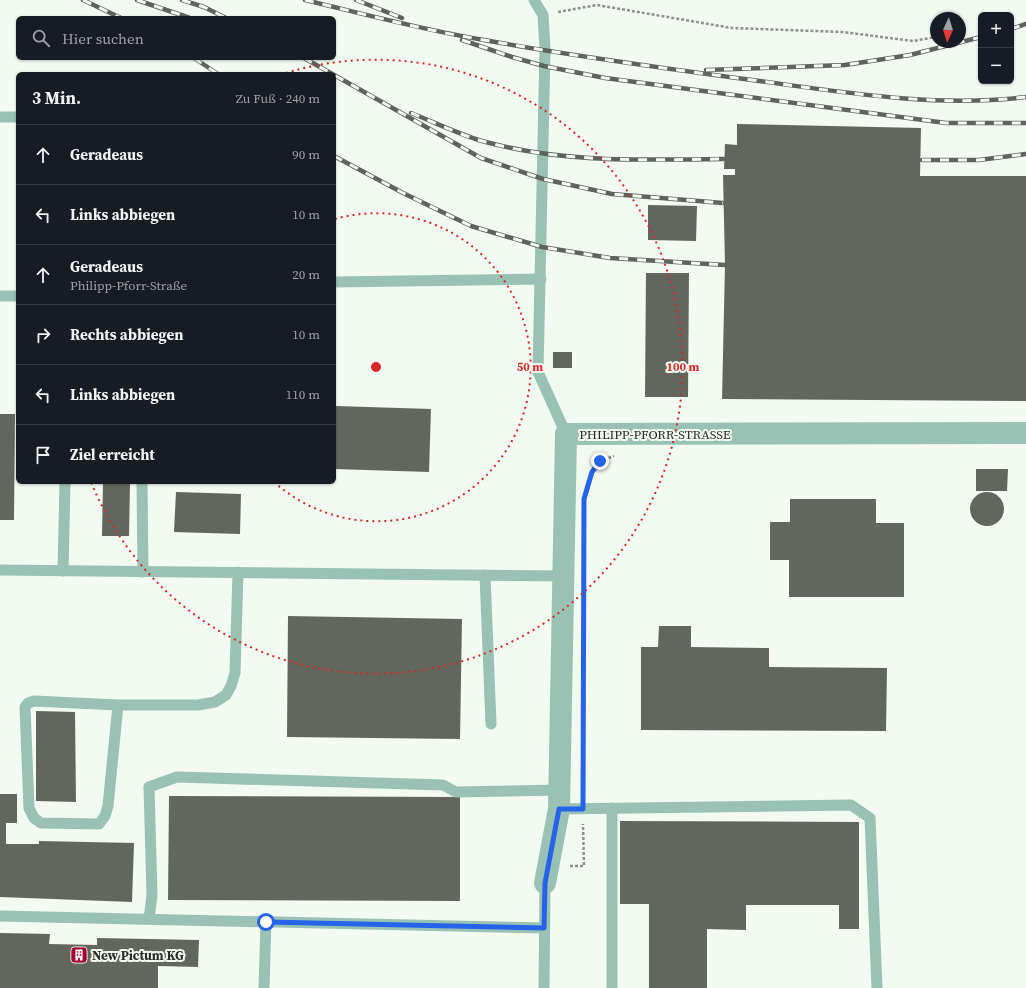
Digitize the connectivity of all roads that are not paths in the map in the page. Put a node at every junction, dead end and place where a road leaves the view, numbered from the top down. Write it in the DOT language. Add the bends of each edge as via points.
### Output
graph roads {
  1 [pos="534,0"];
  2 [pos="0,117"];
  3 [pos="16,117"];
  4 [pos="541,279"];
  5 [pos="336,282"];
  6 [pos="0,296"];
  7 [pos="16,296"];
  8 [pos="1026,433"];
  9 [pos="566,434"];
  10 [pos="65,484"];
  11 [pos="142,484"];
  12 [pos="0,570"];
  13 [pos="63,571"];
  14 [pos="143,572"];
  15 [pos="238,572"];
  16 [pos="485,575"];
  17 [pos="563,576"];
  18 [pos="118,705"];
  19 [pos="491,724"];
  20 [pos="559,799"];
  21 [pos="612,808"];
  22 [pos="547,874"];
  23 [pos="0,916"];
  24 [pos="149,919"];
  25 [pos="266,922"];
  26 [pos="544,928"];
  27 [pos="264,988"];
  28 [pos="544,988"];
  29 [pos="612,988"];
  30 [pos="877,988"];
  1 -- 4 [label="lane" via="543,15 544,49"];
  2 -- 3 [label="lane"];
  4 -- 5 [label="lane"];
  4 -- 9 [label="lane" via="538,372"];
  6 -- 7 [label="lane"];
  8 -- 9 [label="street, PHILIPP-PFORR-STRASSE"];
  9 -- 17 [label="street, PHILIPP-PFORR-STRASSE"];
  10 -- 13 [label="lane"];
  11 -- 14 [label="lane"];
  12 -- 13 [label="lane"];
  13 -- 14 [label="lane"];
  14 -- 15 [label="lane"];
  15 -- 16 [label="lane"];
  15 -- 18 [label="lane" via="235,673 226,695 215,702 198,705"];
  16 -- 17 [label="lane"];
  16 -- 19 [label="lane"];
  17 -- 20 [label="street, PHILIPP-PFORR-STRASSE"];
  18 -- 18 [label="lane" via="34,701 25,707 29,808 41,824 99,824 105,816"];
  20 -- 21 [label="lane" via="583,809"];
  20 -- 22 [label="street, PHILIPP-PFORR-STRASSE"];
  20 -- 24 [label="lane" via="456,792 443,786 177,777 149,786 152,895"];
  21 -- 29 [label="lane"];
  21 -- 30 [label="lane" via="851,805 870,818"];
  22 -- 26 [label="lane"];
  23 -- 24 [label="lane"];
  24 -- 25 [label="lane"];
  25 -- 26 [label="lane"];
  25 -- 27 [label="lane"];
  26 -- 28 [label="lane"];
}
